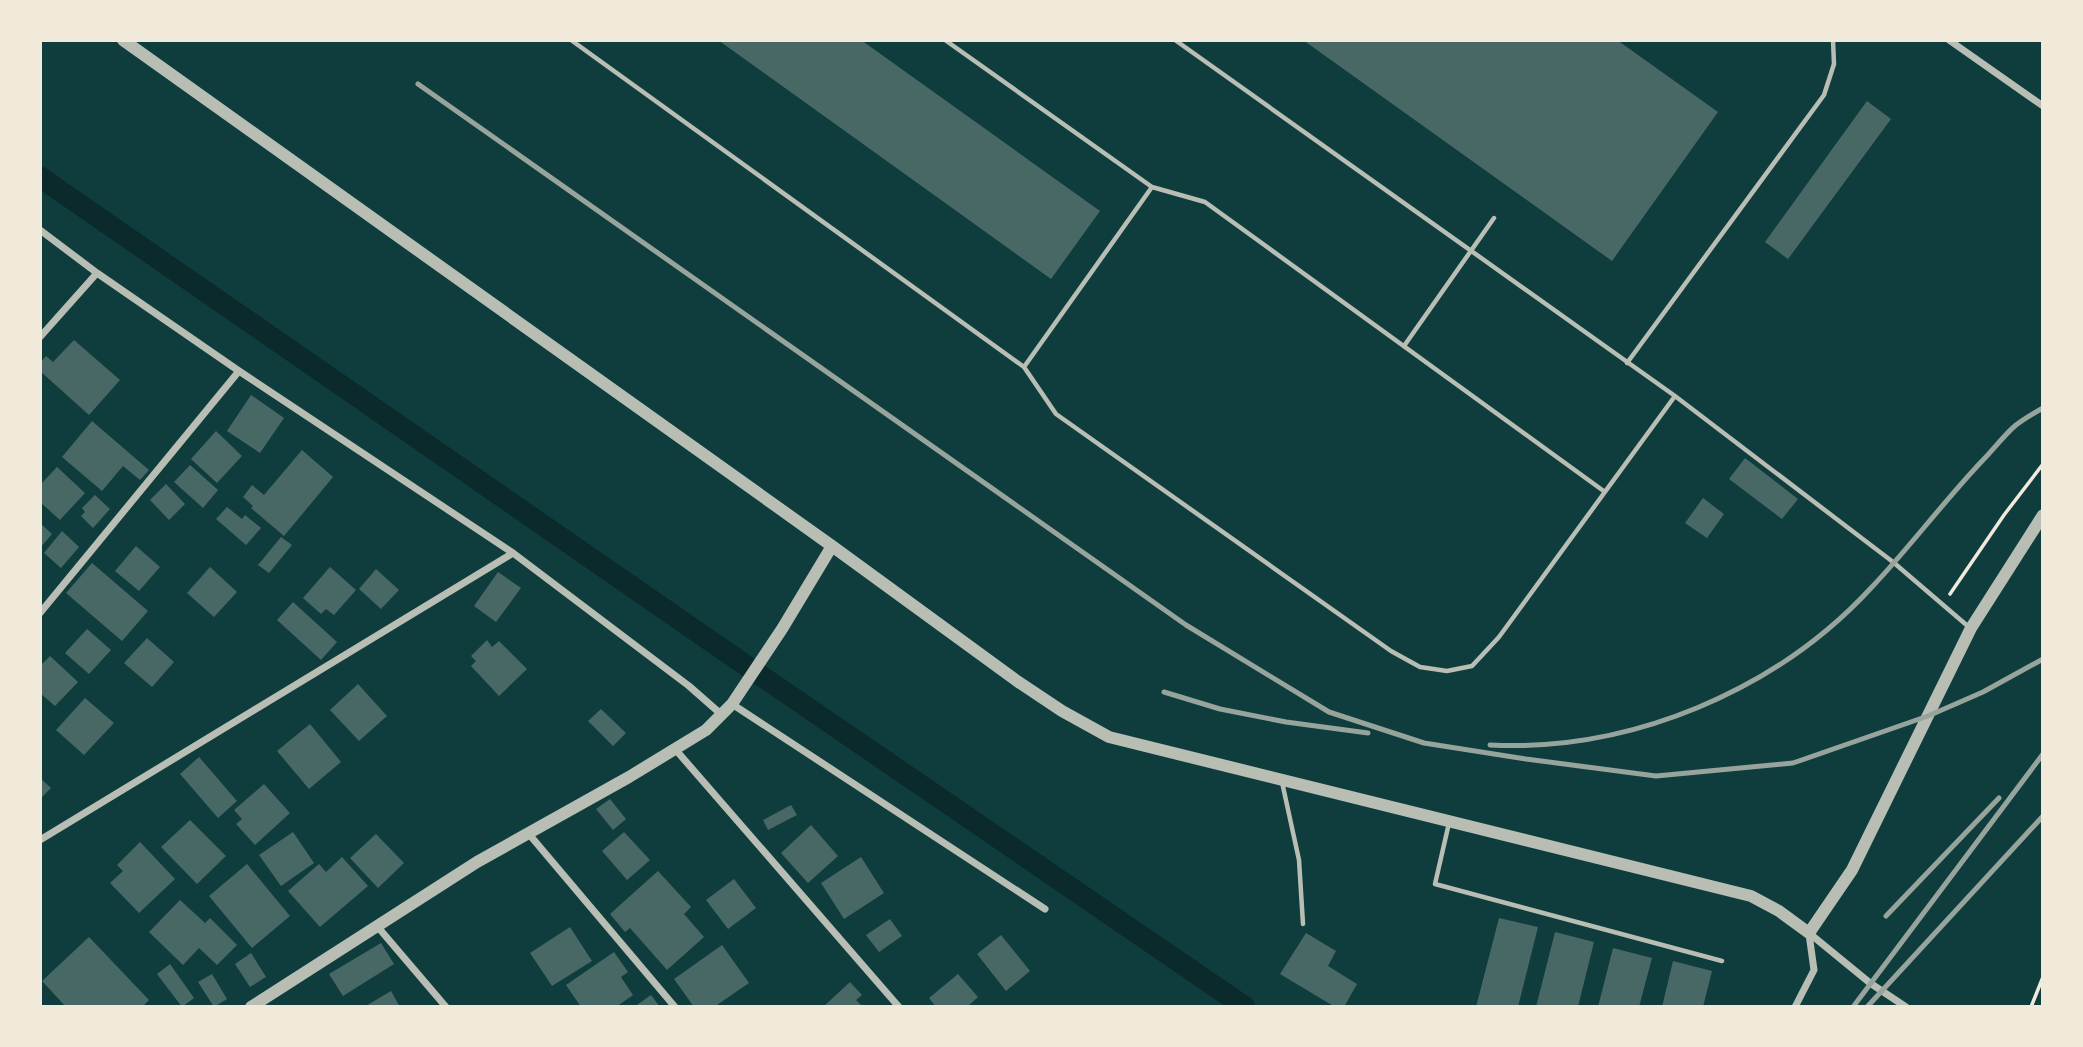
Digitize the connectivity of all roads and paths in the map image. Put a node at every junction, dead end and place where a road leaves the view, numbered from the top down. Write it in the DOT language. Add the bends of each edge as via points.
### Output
graph roads {
  1 [pos="123,40"];
  2 [pos="570,40"];
  3 [pos="945,40"];
  4 [pos="1175,40"];
  5 [pos="1833,40"];
  6 [pos="1949,40"];
  7 [pos="2043,106"];
  8 [pos="1153,187"];
  9 [pos="1494,218"];
  10 [pos="40,230"];
  11 [pos="1471,251"];
  12 [pos="97,273"];
  13 [pos="40,337"];
  14 [pos="1404,346"];
  15 [pos="1627,363"];
  16 [pos="1024,367"];
  17 [pos="239,371"];
  18 [pos="1675,396"];
  19 [pos="2043,464"];
  20 [pos="1605,492"];
  21 [pos="2043,515"];
  22 [pos="832,546"];
  23 [pos="513,553"];
  24 [pos="1943,605"];
  25 [pos="40,613"];
  26 [pos="1971,628"];
  27 [pos="732,704"];
  28 [pos="722,715"];
  29 [pos="674,748"];
  30 [pos="1281,778"];
  31 [pos="1450,822"];
  32 [pos="528,833"];
  33 [pos="40,840"];
  34 [pos="1045,909"];
  35 [pos="1303,924"];
  36 [pos="377,926"];
  37 [pos="1809,933"];
  38 [pos="1722,961"];
  39 [pos="2043,977"];
  40 [pos="251,1007"];
  41 [pos="446,1007"];
  42 [pos="675,1007"];
  43 [pos="899,1007"];
  44 [pos="1795,1007"];
  45 [pos="1906,1007"];
  46 [pos="2031,1007"];
  1 -- 22 [label="street"];
  2 -- 16 [label="lane"];
  3 -- 8 [label="lane"];
  4 -- 11 [label="lane"];
  5 -- 15 [label="lane" via="1834,64 1824,95"];
  6 -- 7 [label="street"];
  8 -- 14 [label="lane" via="1205,202"];
  8 -- 16 [label="lane"];
  9 -- 11 [label="lane"];
  10 -- 12 [label="street"];
  11 -- 14 [label="lane"];
  11 -- 15 [label="lane"];
  12 -- 13 [label="street"];
  12 -- 17 [label="street"];
  14 -- 20 [label="lane"];
  15 -- 18 [label="lane"];
  16 -- 20 [label="lane" via="1056,414 1420,667 1447,671 1472,666 1499,637"];
  17 -- 23 [label="street"];
  17 -- 25 [label="street"];
  18 -- 20 [label="lane"];
  18 -- 24 [label="lane"];
  19 -- 24 [label="path"];
  21 -- 26 [label="street"];
  22 -- 27 [label="street"];
  22 -- 30 [label="street" via="1017,681 1109,737"];
  23 -- 28 [label="street"];
  23 -- 33 [label="street"];
  24 -- 26 [label="lane"];
  26 -- 37 [label="street" via="1852,870"];
  27 -- 28 [label="street"];
  27 -- 34 [label="street"];
  28 -- 29 [label="street"];
  29 -- 32 [label="street"];
  29 -- 43 [label="street"];
  30 -- 31 [label="street"];
  30 -- 35 [label="lane" via="1299,860"];
  31 -- 37 [label="street" via="1751,897"];
  31 -- 38 [label="lane" via="1435,884"];
  32 -- 36 [label="street"];
  32 -- 42 [label="street"];
  36 -- 40 [label="street"];
  36 -- 41 [label="street"];
  37 -- 44 [label="street" via="1814,970"];
  37 -- 45 [label="street"];
  39 -- 46 [label="path"];
}
